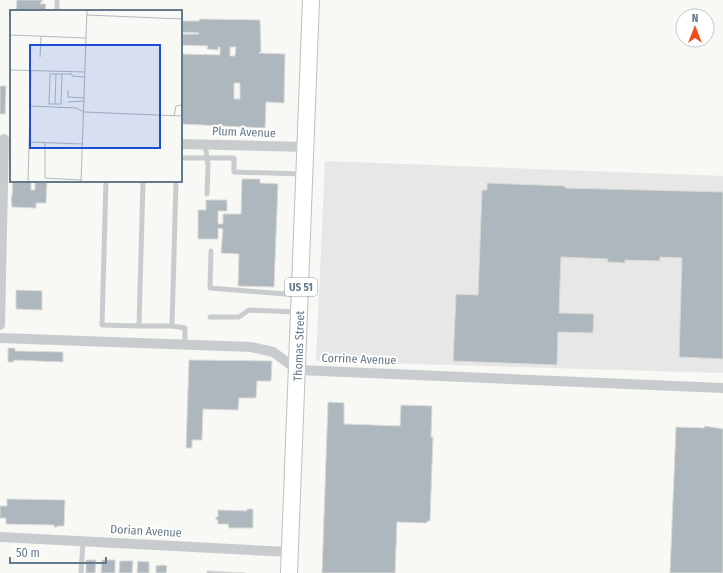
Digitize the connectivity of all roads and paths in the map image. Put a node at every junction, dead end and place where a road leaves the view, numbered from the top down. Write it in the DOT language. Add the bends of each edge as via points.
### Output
graph roads {
  1 [pos="311,0"];
  2 [pos="5,139"];
  3 [pos="182,144"];
  4 [pos="205,144"];
  5 [pos="307,147"];
  6 [pos="182,158"];
  7 [pos="206,158"];
  8 [pos="306,174"];
  9 [pos="106,182"];
  10 [pos="143,182"];
  11 [pos="176,182"];
  12 [pos="207,194"];
  13 [pos="212,250"];
  14 [pos="301,296"];
  15 [pos="300,312"];
  16 [pos="210,317"];
  17 [pos="0,325"];
  18 [pos="139,326"];
  19 [pos="172,326"];
  20 [pos="0,338"];
  21 [pos="185,345"];
  22 [pos="298,370"];
  23 [pos="723,388"];
  24 [pos="0,537"];
  25 [pos="83,540"];
  26 [pos="290,552"];
  27 [pos="82,573"];
  28 [pos="289,573"];
  1 -- 5 [label="main road, Thomas Street / US 51"];
  2 -- 17 [label="street"];
  3 -- 4 [label="street, Plum Avenue"];
  4 -- 5 [label="street, Plum Avenue"];
  4 -- 7 [label="lane"];
  5 -- 8 [label="main road, Thomas Street / US 51"];
  6 -- 7 [label="lane"];
  7 -- 8 [label="lane" via="234,158 234,172"];
  7 -- 12 [label="lane"];
  8 -- 14 [label="main road, Thomas Street / US 51"];
  9 -- 18 [label="lane" via="102,325"];
  10 -- 18 [label="lane"];
  11 -- 19 [label="lane"];
  13 -- 14 [label="lane" via="210,288"];
  14 -- 15 [label="main road, Thomas Street / US 51"];
  15 -- 16 [label="lane" via="249,310 239,317"];
  15 -- 22 [label="main road, Thomas Street / US 51"];
  18 -- 19 [label="lane"];
  19 -- 21 [label="lane" via="185,328"];
  20 -- 21 [label="street"];
  21 -- 22 [label="street" via="251,348 273,352"];
  22 -- 23 [label="street, Corrine Avenue"];
  22 -- 26 [label="main road, Thomas Street / US 51"];
  24 -- 25 [label="street, Dorian Avenue"];
  25 -- 26 [label="street, Dorian Avenue"];
  25 -- 27 [label="lane"];
  26 -- 28 [label="main road, Thomas Street / US 51"];
}
